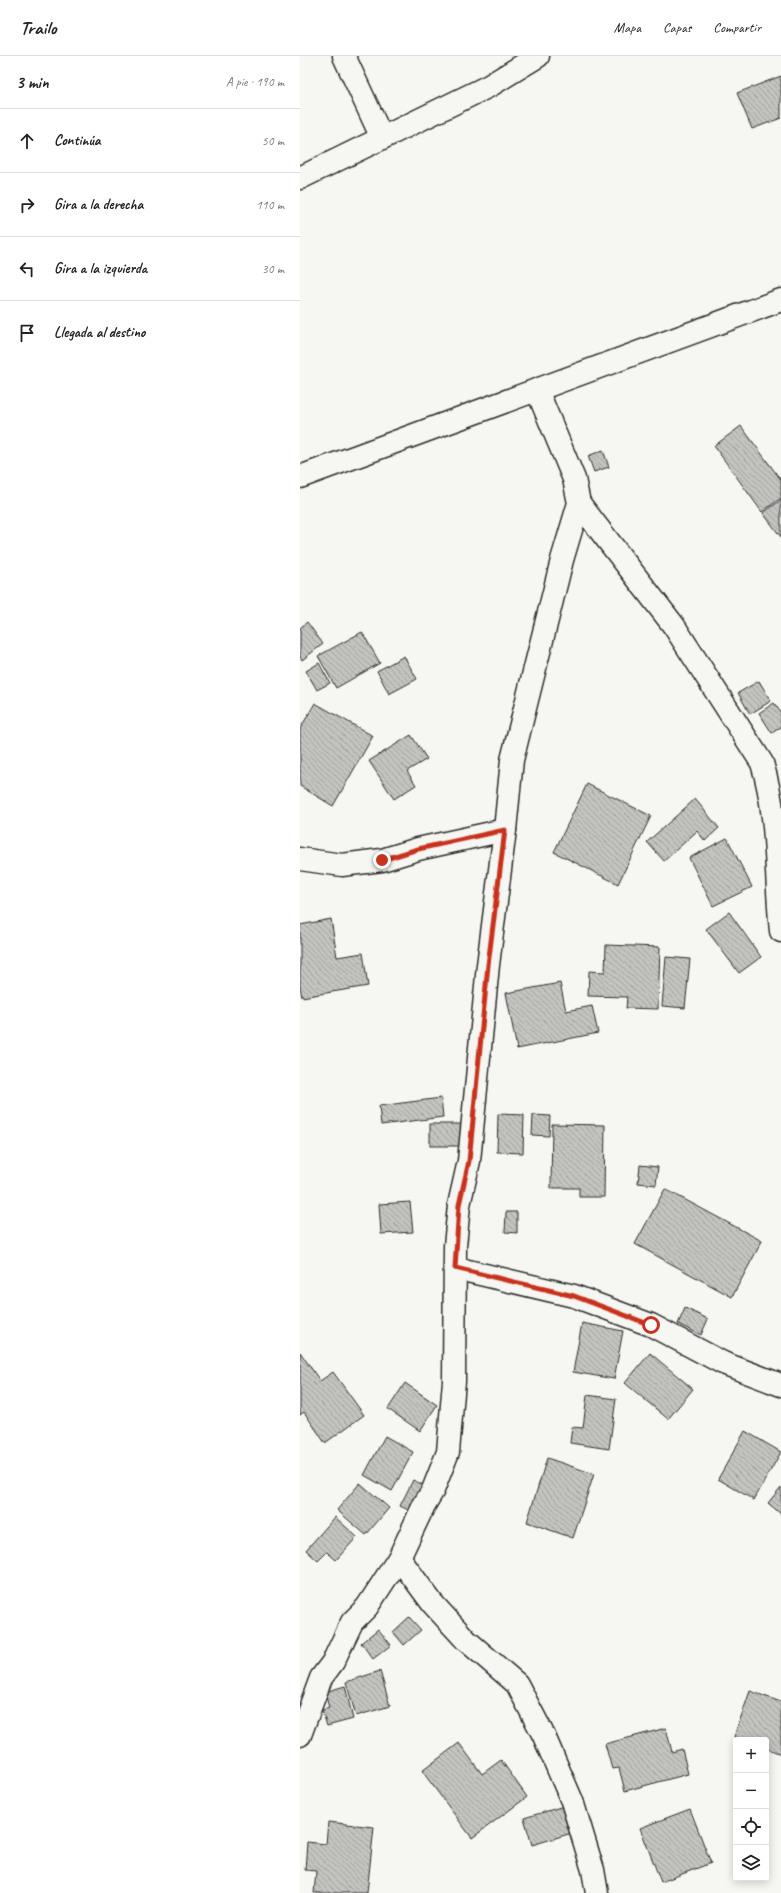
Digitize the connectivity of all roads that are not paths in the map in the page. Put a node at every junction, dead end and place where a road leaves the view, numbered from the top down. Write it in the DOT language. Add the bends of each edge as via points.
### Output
graph roads {
  1 [pos="344,56"];
  2 [pos="538,56"];
  3 [pos="382,138"];
  4 [pos="300,178"];
  5 [pos="781,300"];
  6 [pos="537,390"];
  7 [pos="300,477"];
  8 [pos="579,503"];
  9 [pos="505,830"];
  10 [pos="300,859"];
  11 [pos="781,931"];
  12 [pos="455,1268"];
  13 [pos="781,1386"];
  14 [pos="400,1558"];
  15 [pos="300,1735"];
  16 [pos="597,1893"];
  1 -- 3 [label="street"];
  2 -- 3 [label="street" via="489,86"];
  3 -- 4 [label="street"];
  5 -- 6 [label="street"];
  6 -- 7 [label="street"];
  6 -- 8 [label="street" via="574,479"];
  8 -- 9 [label="street" via="562,560 512,760"];
  8 -- 11 [label="street" via="674,626 762,763 768,782 777,847"];
  9 -- 10 [label="street" via="418,849 382,860 342,865"];
  9 -- 12 [label="street" via="488,965 469,1161 459,1205"];
  12 -- 13 [label="street" via="574,1296 651,1325 723,1363"];
  12 -- 14 [label="street" via="454,1381 448,1452 434,1490 424,1505"];
  14 -- 15 [label="street" via="367,1608 352,1622 333,1662 321,1678"];
  14 -- 16 [label="street" via="433,1604 466,1640 517,1684 544,1736 572,1801 593,1870"];
}
